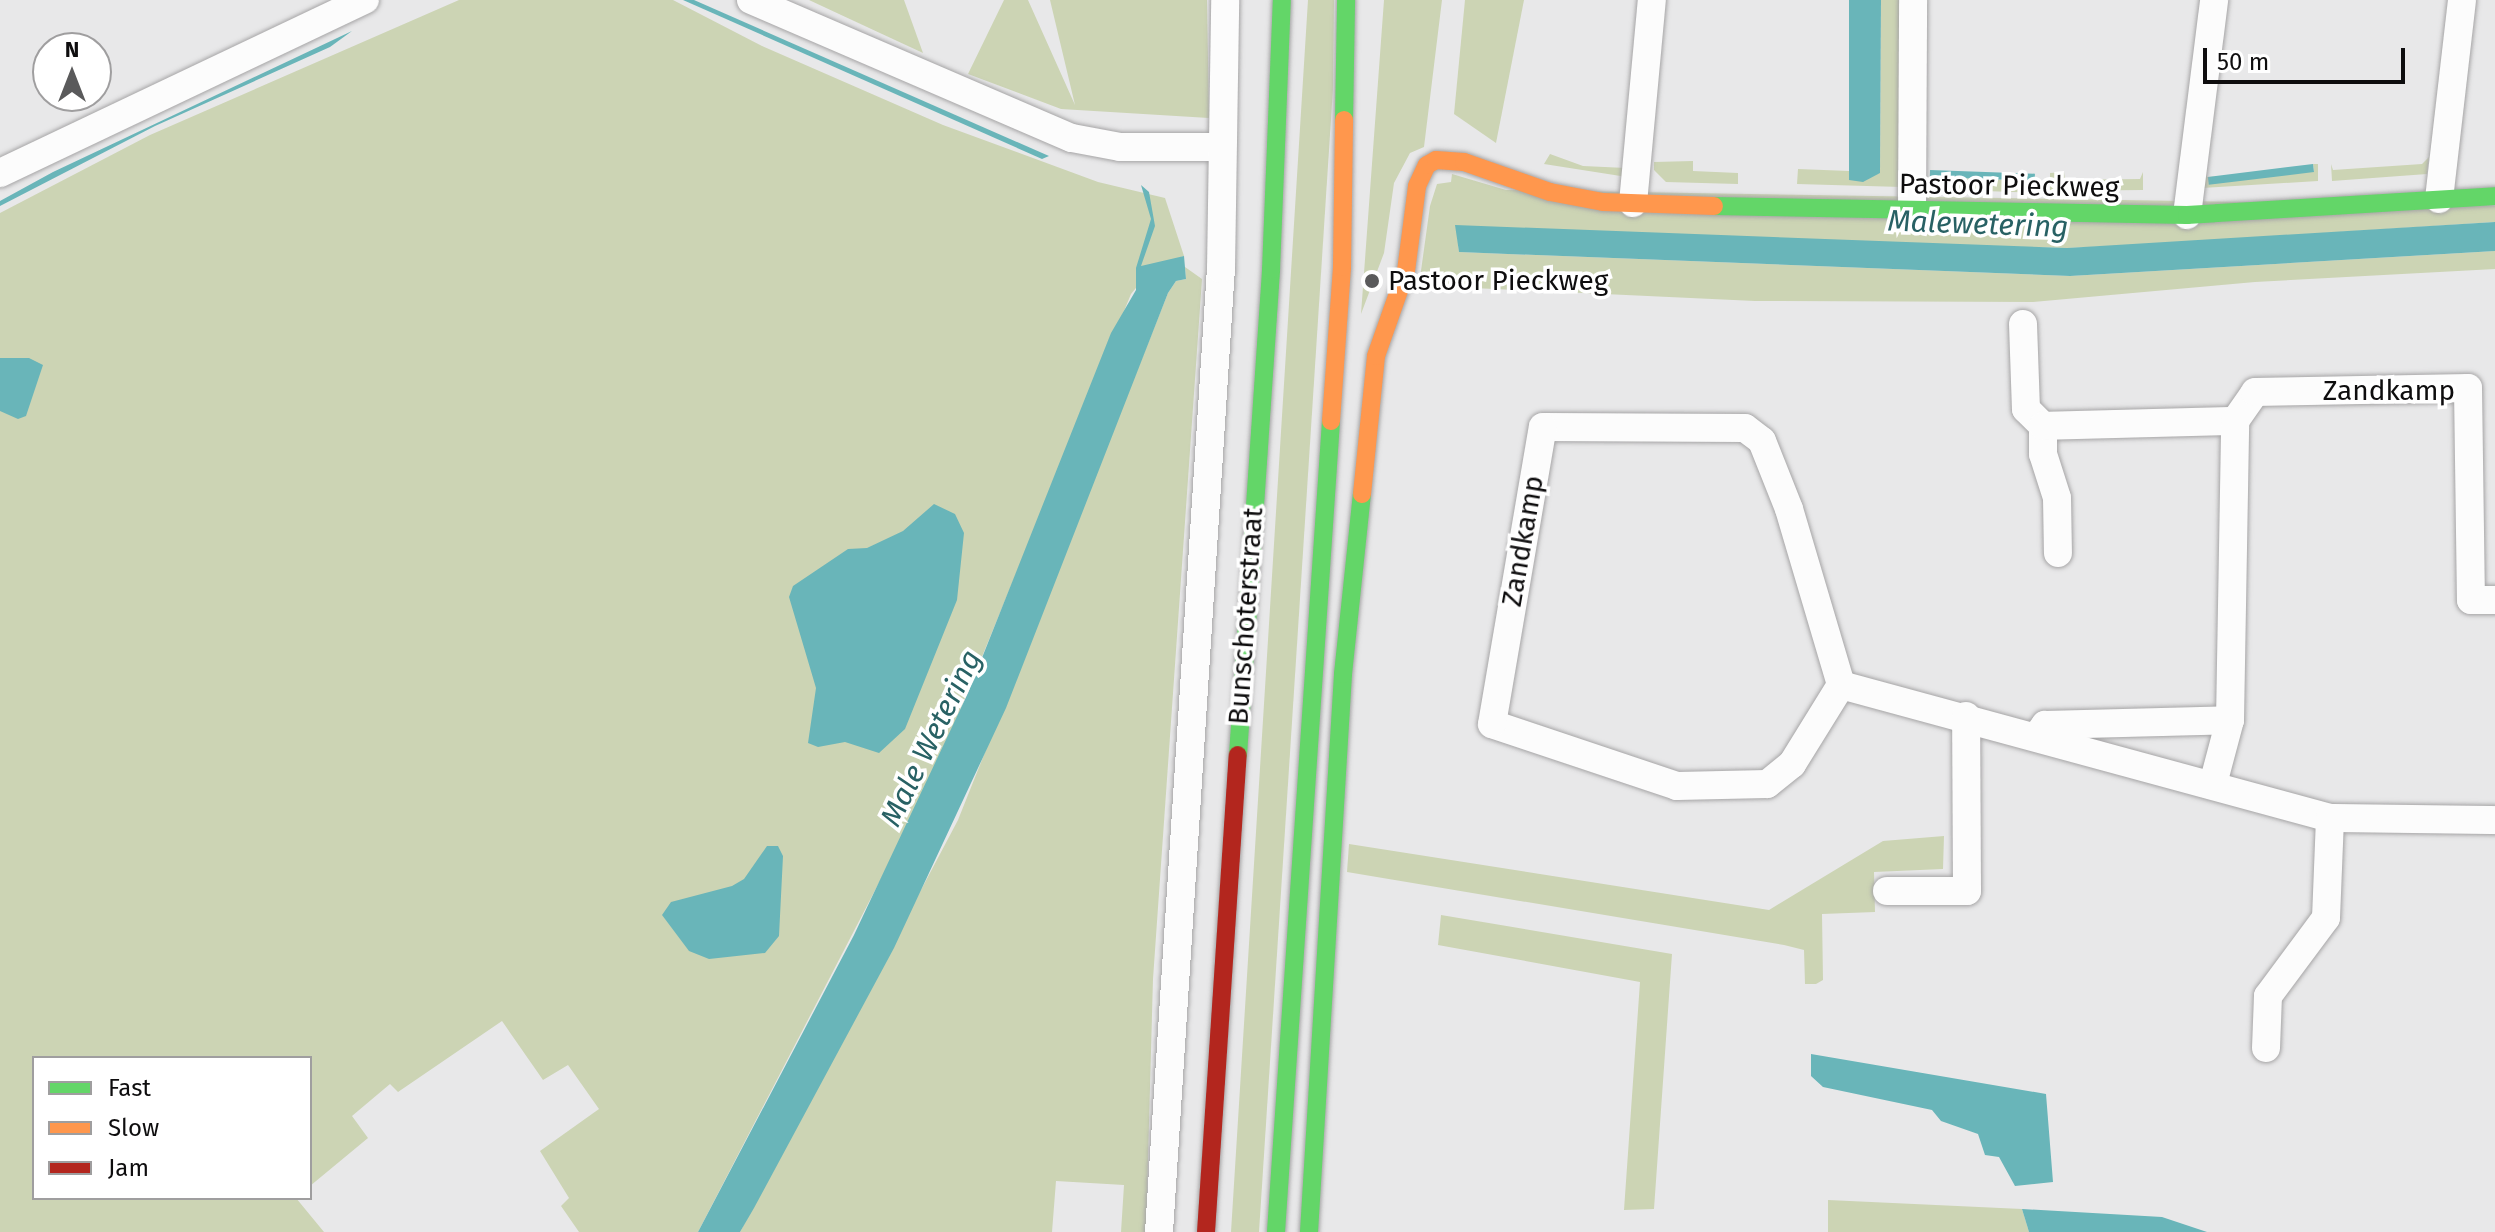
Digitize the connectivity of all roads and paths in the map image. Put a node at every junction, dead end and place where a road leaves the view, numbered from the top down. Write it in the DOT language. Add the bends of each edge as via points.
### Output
graph roads {
  1 [pos="365,0"];
  2 [pos="751,0"];
  3 [pos="1225,0"];
  4 [pos="1282,0"];
  5 [pos="1346,0"];
  6 [pos="1652,0"];
  7 [pos="1913,0"];
  8 [pos="2214,0"];
  9 [pos="2462,0"];
  10 [pos="1222,147"];
  11 [pos="0,173"];
  12 [pos="2495,196"];
  13 [pos="2439,199"];
  14 [pos="1633,203"];
  15 [pos="1912,213"];
  16 [pos="2187,215"];
  17 [pos="2023,324"];
  18 [pos="2235,421"];
  19 [pos="2043,426"];
  20 [pos="2058,553"];
  21 [pos="2495,600"];
  22 [pos="1841,685"];
  23 [pos="1966,716"];
  24 [pos="2230,720"];
  25 [pos="2037,736"];
  26 [pos="2213,784"];
  27 [pos="2330,818"];
  28 [pos="2495,820"];
  29 [pos="1887,891"];
  30 [pos="2266,1048"];
  31 [pos="1159,1232"];
  32 [pos="1206,1232"];
  33 [pos="1276,1232"];
  34 [pos="1309,1232"];
  1 -- 11 [label="street"];
  2 -- 10 [label="street" via="1009,116 1072,138 1120,147"];
  3 -- 10 [label="street, Bunschoterstraat"];
  4 -- 32 [label="main road, Bunschoterstraat" via="1271,270"];
  5 -- 33 [label="main road" via="1342,267"];
  6 -- 14 [label="street"];
  7 -- 15 [label="street"];
  8 -- 16 [label="street"];
  9 -- 13 [label="street"];
  10 -- 31 [label="street, Bunschoterstraat" via="1221,269"];
  12 -- 13 [label="main road, Pastoor Pieckweg"];
  13 -- 16 [label="main road, Pastoor Pieckweg"];
  14 -- 15 [label="main road, Pastoor Pieckweg"];
  14 -- 34 [label="main road, Pastoor Pieckweg" via="1550,192 1449,159 1427,165 1406,271 1376,356 1345,658"];
  15 -- 16 [label="main road, Pastoor Pieckweg"];
  17 -- 19 [label="street" via="2026,409"];
  18 -- 19 [label="street"];
  18 -- 21 [label="street, Zandkamp" via="2255,392 2468,388 2471,600"];
  18 -- 24 [label="street"];
  19 -- 20 [label="street" via="2043,454 2057,498"];
  22 -- 22 [label="street, Zandkamp" via="1792,764 1767,784 1677,786 1492,724 1543,427 1745,428 1762,441 1789,509"];
  22 -- 23 [label="street"];
  23 -- 25 [label="street"];
  23 -- 29 [label="street" via="1967,891"];
  24 -- 25 [label="street" via="2045,725"];
  24 -- 26 [label="street"];
  25 -- 26 [label="street"];
  26 -- 27 [label="street"];
  27 -- 28 [label="street"];
  27 -- 30 [label="street" via="2326,918 2268,996"];
}
